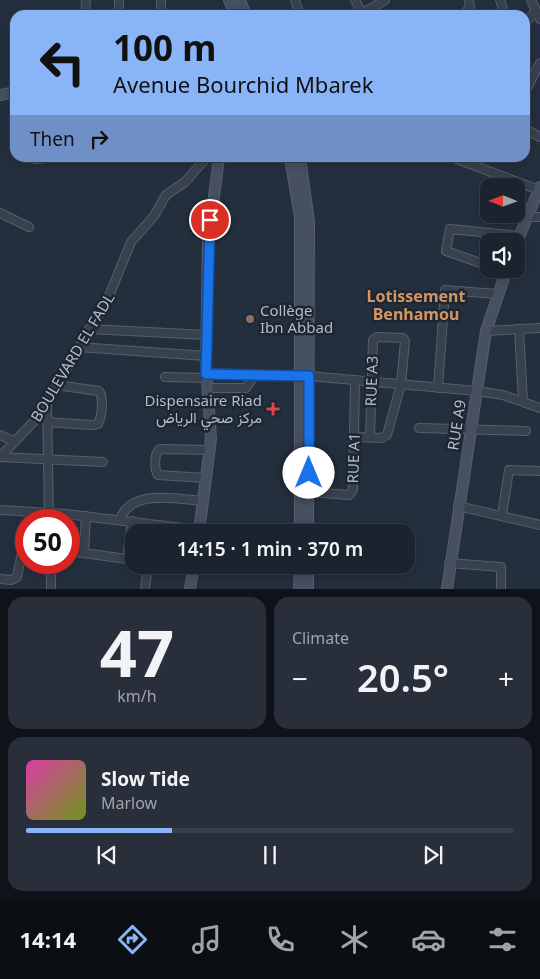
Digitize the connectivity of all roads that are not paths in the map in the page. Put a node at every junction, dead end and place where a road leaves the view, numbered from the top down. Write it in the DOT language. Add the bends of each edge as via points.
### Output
graph roads {
  1 [pos="385,0"];
  2 [pos="531,0"];
  3 [pos="369,10"];
  4 [pos="535,12"];
  5 [pos="530,18"];
  6 [pos="540,19"];
  7 [pos="540,63"];
  8 [pos="530,82"];
  9 [pos="202,162"];
  10 [pos="218,162"];
  11 [pos="291,162"];
  12 [pos="301,162"];
  13 [pos="465,162"];
  14 [pos="539,189"];
  15 [pos="0,213"];
  16 [pos="528,217"];
  17 [pos="540,217"];
  18 [pos="29,227"];
  19 [pos="521,233"];
  20 [pos="480,234"];
  21 [pos="480,263"];
  22 [pos="501,278"];
  23 [pos="497,294"];
  24 [pos="540,328"];
  25 [pos="89,329"];
  26 [pos="519,329"];
  27 [pos="486,331"];
  28 [pos="207,335"];
  29 [pos="78,347"];
  30 [pos="206,356"];
  31 [pos="304,376"];
  32 [pos="165,377"];
  33 [pos="207,380"];
  34 [pos="355,380"];
  35 [pos="370,381"];
  36 [pos="401,384"];
  37 [pos="56,385"];
  38 [pos="438,388"];
  39 [pos="476,391"];
  40 [pos="48,399"];
  41 [pos="523,401"];
  42 [pos="540,408"];
  43 [pos="46,422"];
  44 [pos="419,428"];
  45 [pos="471,430"];
  46 [pos="526,431"];
  47 [pos="0,435"];
  48 [pos="354,437"];
  49 [pos="370,438"];
  50 [pos="14,441"];
  51 [pos="210,450"];
  52 [pos="0,457"];
  53 [pos="47,459"];
  54 [pos="103,462"];
  55 [pos="540,471"];
  56 [pos="206,478"];
  57 [pos="309,492"];
  58 [pos="203,500"];
  59 [pos="458,506"];
  60 [pos="48,509"];
  61 [pos="0,510"];
  62 [pos="15,513"];
  63 [pos="502,515"];
  64 [pos="80,516"];
  65 [pos="86,516"];
  66 [pos="120,520"];
  67 [pos="132,521"];
  68 [pos="132,524"];
  69 [pos="153,524"];
  70 [pos="200,524"];
  71 [pos="300,524"];
  72 [pos="308,524"];
  73 [pos="540,524"];
  74 [pos="80,552"];
  75 [pos="84,553"];
  76 [pos="125,558"];
  77 [pos="449,563"];
  78 [pos="18,574"];
  79 [pos="51,574"];
  80 [pos="147,574"];
  81 [pos="193,574"];
  82 [pos="300,574"];
  83 [pos="308,574"];
  84 [pos="0,579"];
  85 [pos="52,589"];
  86 [pos="145,589"];
  87 [pos="190,589"];
  88 [pos="299,589"];
  89 [pos="308,589"];
  90 [pos="447,589"];
  91 [pos="501,589"];
  1 -- 3 [label="street"];
  2 -- 4 [label="street"];
  4 -- 5 [label="street"];
  4 -- 6 [label="street"];
  7 -- 8 [label="street"];
  9 -- 25 [label="street, BOULEVARD EL FADL" via="185,182 166,195 154,216 131,242 107,301"];
  10 -- 28 [label="main road" via="208,230"];
  11 -- 31 [label="main road" via="300,217"];
  12 -- 31 [label="main road" via="309,221"];
  13 -- 14 [label="street"];
  14 -- 16 [label="main road"];
  15 -- 18 [label="street"];
  16 -- 17 [label="street"];
  16 -- 19 [label="main road"];
  20 -- 21 [label="street" via="450,230 446,251"];
  22 -- 23 [label="main road, RUE A9"];
  23 -- 27 [label="main road, RUE A9"];
  23 -- 38 [label="street" via="445,290"];
  24 -- 26 [label="street"];
  25 -- 28 [label="street"];
  25 -- 29 [label="street, BOULEVARD EL FADL"];
  26 -- 27 [label="street"];
  26 -- 41 [label="street"];
  27 -- 39 [label="main road, RUE A9"];
  28 -- 30 [label="main road"];
  29 -- 30 [label="street"];
  29 -- 37 [label="street, BOULEVARD EL FADL"];
  30 -- 33 [label="main road"];
  31 -- 33 [label="street"];
  31 -- 33 [label="street" via="254,376 246,388"];
  31 -- 34 [label="street"];
  31 -- 57 [label="main road"];
  31 -- 71 [label="main road"];
  32 -- 33 [label="street"];
  33 -- 51 [label="main road" via="212,420"];
  34 -- 35 [label="street"];
  34 -- 48 [label="street, RUE A1"];
  35 -- 36 [label="street"];
  35 -- 36 [label="street, RUE A3" via="374,338 403,338"];
  35 -- 49 [label="street, RUE A3"];
  36 -- 38 [label="street"];
  36 -- 49 [label="street, RUE A3" via="385,437"];
  37 -- 40 [label="street, BOULEVARD EL FADL"];
  37 -- 43 [label="street" via="99,391 102,396 100,419 98,424 92,425"];
  38 -- 39 [label="street"];
  39 -- 41 [label="street"];
  39 -- 45 [label="main road, RUE A9"];
  40 -- 43 [label="street"];
  40 -- 50 [label="street, BOULEVARD EL FADL" via="33,424"];
  41 -- 42 [label="street"];
  43 -- 53 [label="street"];
  44 -- 45 [label="street"];
  45 -- 46 [label="street"];
  45 -- 59 [label="main road, RUE A9"];
  47 -- 50 [label="street"];
  48 -- 49 [label="street"];
  48 -- 57 [label="street, RUE A1" via="351,493"];
  50 -- 52 [label="street, BOULEVARD EL FADL"];
  51 -- 56 [label="main road"];
  51 -- 56 [label="street" via="160,448 156,453 155,471 158,475"];
  52 -- 53 [label="street"];
  53 -- 54 [label="street"];
  53 -- 60 [label="street"];
  55 -- 63 [label="street" via="509,470"];
  56 -- 58 [label="main road"];
  57 -- 72 [label="main road"];
  58 -- 66 [label="street" via="147,499 126,508"];
  58 -- 70 [label="main road"];
  59 -- 63 [label="street"];
  59 -- 77 [label="main road, RUE A9"];
  61 -- 62 [label="street"];
  63 -- 73 [label="street"];
  64 -- 65 [label="street"];
  65 -- 66 [label="street"];
  65 -- 75 [label="street"];
  66 -- 67 [label="street"];
  67 -- 68 [label="street"];
  67 -- 69 [label="street"];
  74 -- 75 [label="street"];
  75 -- 76 [label="street"];
  77 -- 90 [label="main road, RUE A9"];
  77 -- 91 [label="street" via="501,568"];
  78 -- 84 [label="street" via="12,580"];
  79 -- 85 [label="street"];
  80 -- 86 [label="street"];
  81 -- 87 [label="main road"];
  82 -- 88 [label="main road"];
  83 -- 89 [label="main road"];
}
